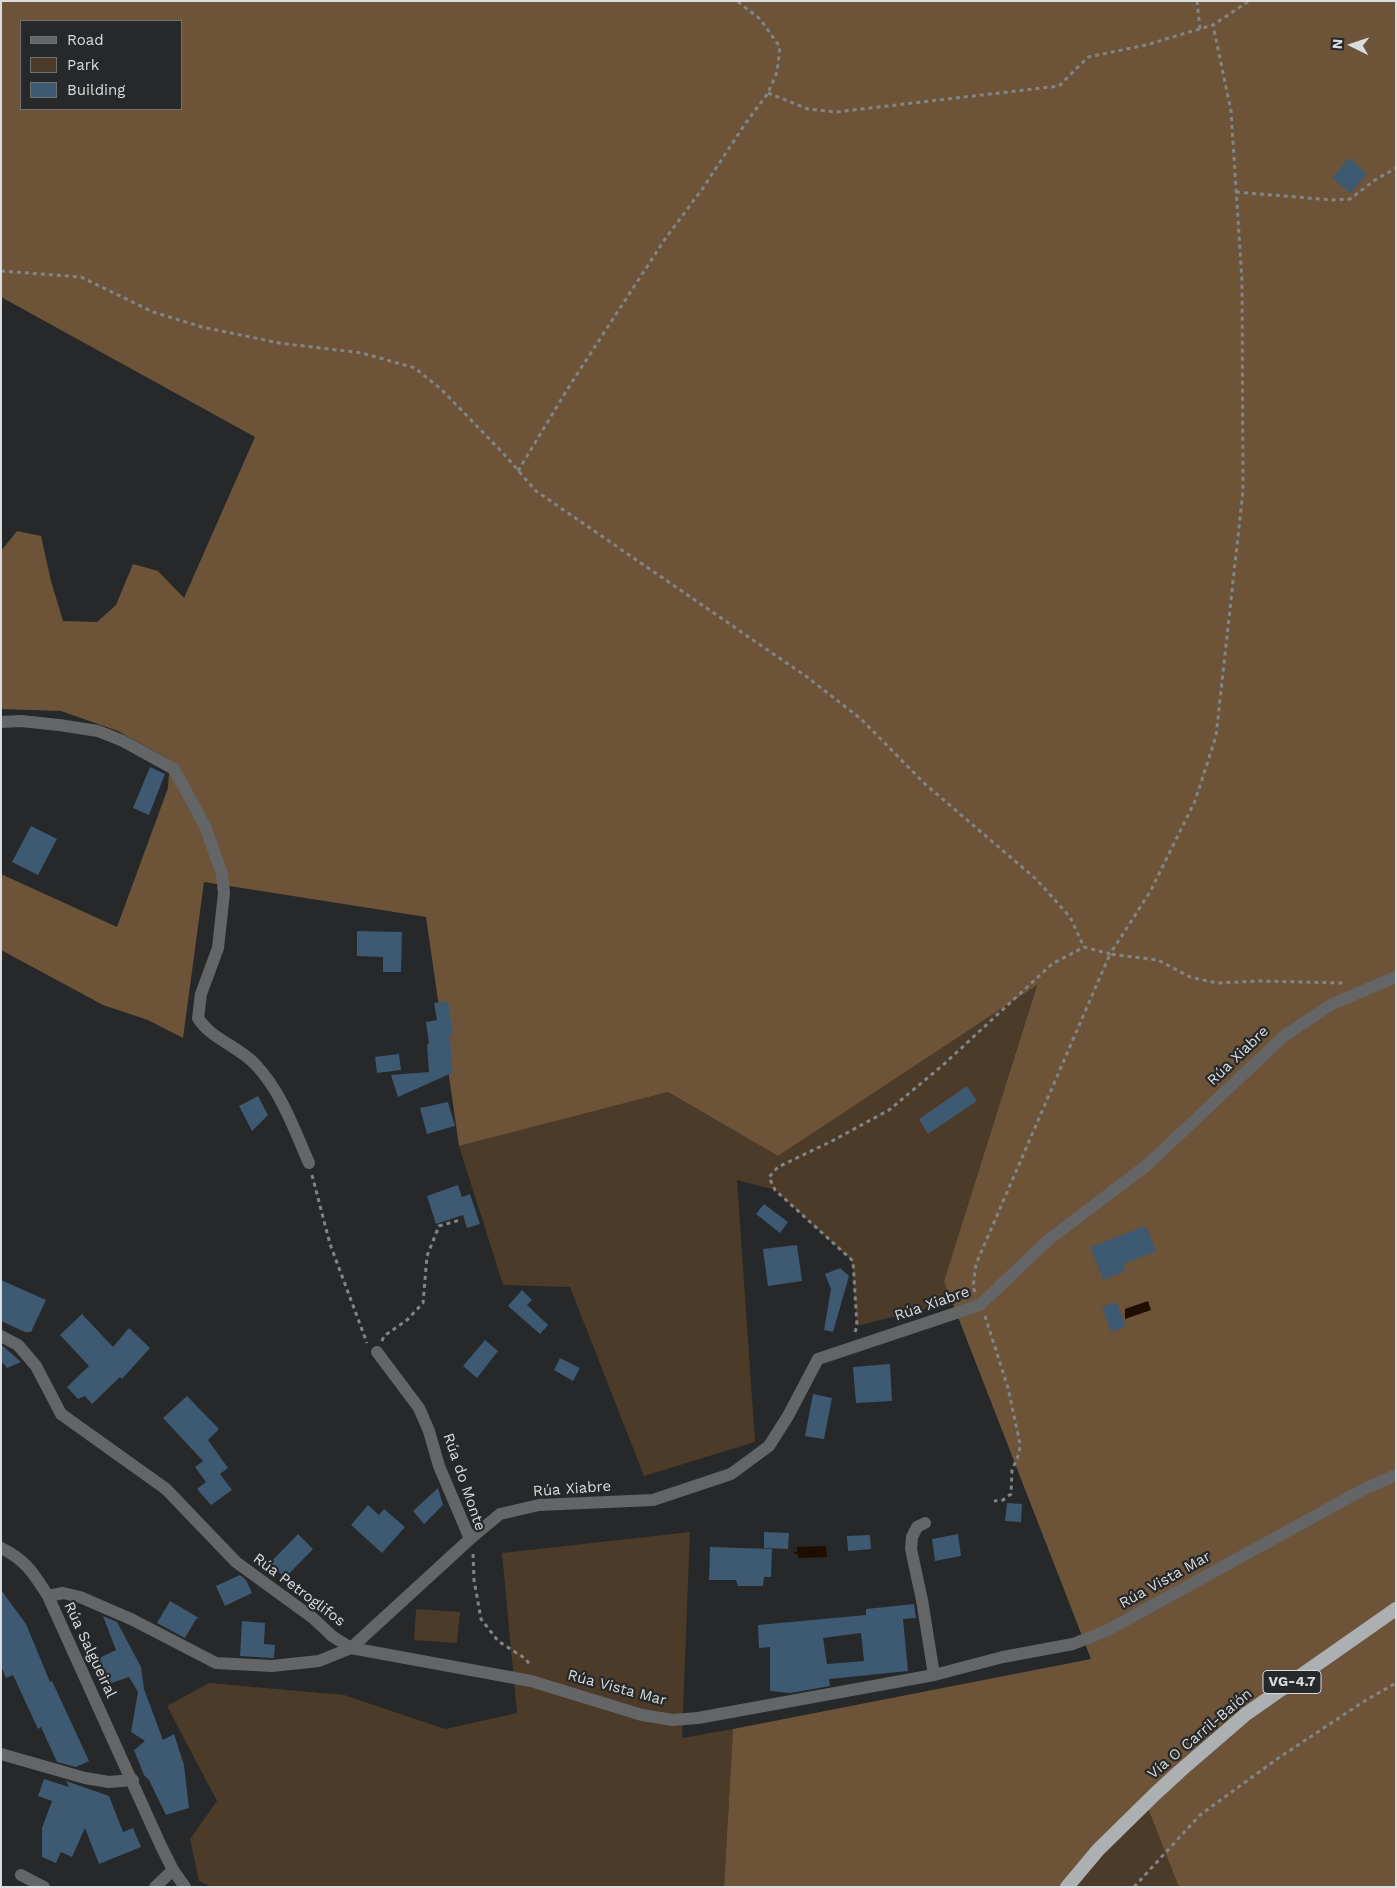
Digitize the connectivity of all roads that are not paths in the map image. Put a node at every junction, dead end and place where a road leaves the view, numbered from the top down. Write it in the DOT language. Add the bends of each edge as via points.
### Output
graph roads {
  1 [pos="1,722"];
  2 [pos="1396,978"];
  3 [pos="309,1163"];
  4 [pos="1,1336"];
  5 [pos="377,1352"];
  6 [pos="1396,1475"];
  7 [pos="925,1523"];
  8 [pos="470,1539"];
  9 [pos="1,1548"];
  10 [pos="48,1596"];
  11 [pos="1396,1609"];
  12 [pos="351,1648"];
  13 [pos="934,1675"];
  14 [pos="1,1754"];
  15 [pos="133,1780"];
  16 [pos="173,1870"];
  17 [pos="21,1875"];
  18 [pos="44,1887"];
  19 [pos="156,1887"];
  20 [pos="185,1887"];
  21 [pos="1067,1887"];
  1 -- 3 [label="street" via="21,721 98,731 174,769 205,826 222,874 224,893 218,948 201,994 198,1018 204,1027 254,1063 273,1086"];
  2 -- 8 [label="street, Rúa Xiabre" via="1332,1004 1284,1036 1147,1165 1047,1241 980,1305 818,1359 769,1446 731,1474 654,1500 539,1505 500,1514"];
  4 -- 12 [label="street, Rúa Petroglifos" via="18,1345 36,1366 61,1414 166,1489 236,1562"];
  5 -- 8 [label="street, Rúa do Monte" via="419,1408"];
  6 -- 13 [label="street, Rúa Vista Mar" via="1366,1488 1106,1631 1074,1644 1003,1657"];
  7 -- 13 [label="street" via="917,1527 911,1549"];
  8 -- 12 [label="street, Rúa do Monte"];
  9 -- 10 [label="street, Rúa Salgueiral" via="33,1572"];
  10 -- 12 [label="street, Rúa Petroglifos" via="63,1593 80,1597 216,1663 272,1666 319,1662"];
  10 -- 15 [label="street, Rúa Salgueiral"];
  11 -- 21 [label="highway, Vía O Carril-Baión / VG-4.7" via="1246,1714 1180,1770 1098,1850"];
  12 -- 13 [label="street, Rúa Vista Mar" via="532,1681 621,1710 673,1720"];
  14 -- 15 [label="street" via="85,1778 109,1782"];
  15 -- 16 [label="street, Rúa Salgueiral"];
  16 -- 19 [label="street"];
  16 -- 20 [label="street, Rúa Salgueiral"];
  17 -- 18 [label="street"];
}
